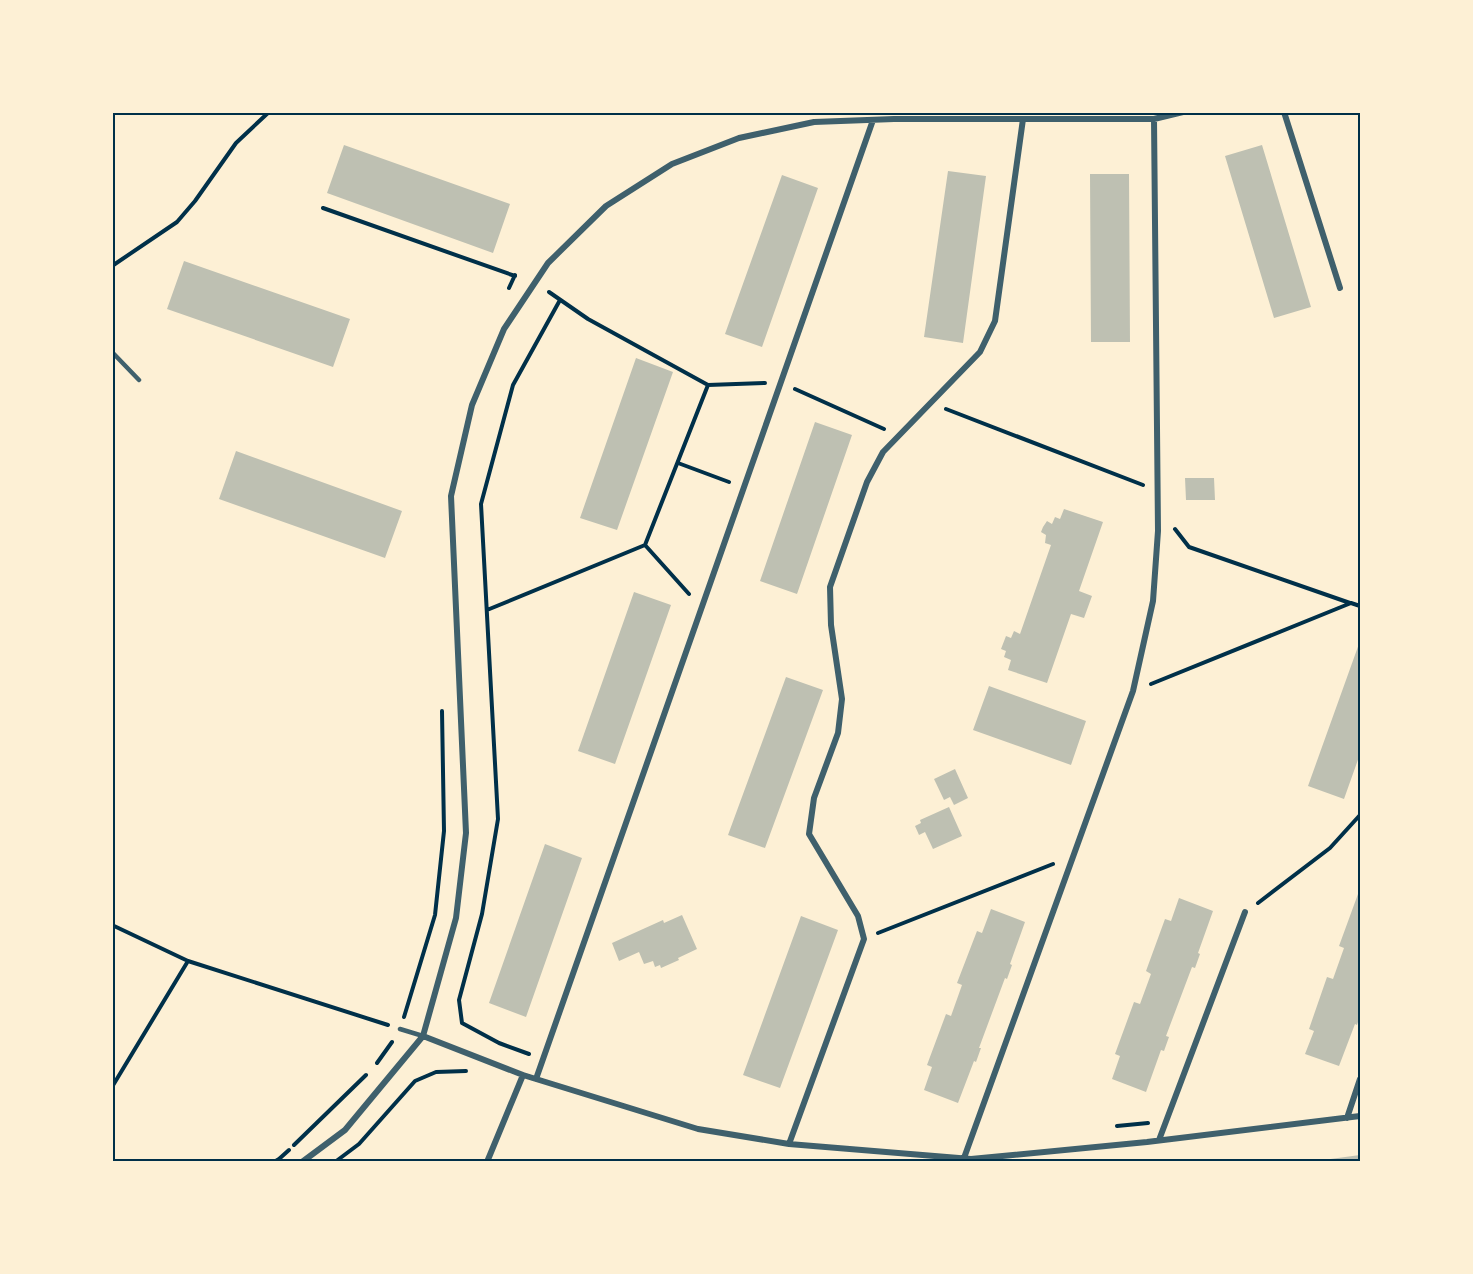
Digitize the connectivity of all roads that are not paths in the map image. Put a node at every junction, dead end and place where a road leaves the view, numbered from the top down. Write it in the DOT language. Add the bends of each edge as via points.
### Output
graph roads {
  1 [pos="842,112"];
  2 [pos="1183,112"];
  3 [pos="1284,112"];
  4 [pos="927,116"];
  5 [pos="1023,119"];
  6 [pos="1154,119"];
  7 [pos="873,120"];
  8 [pos="842,121"];
  9 [pos="1340,288"];
  10 [pos="112,351"];
  11 [pos="139,380"];
  12 [pos="1245,912"];
  13 [pos="400,1029"];
  14 [pos="423,1036"];
  15 [pos="523,1075"];
  16 [pos="536,1079"];
  17 [pos="1360,1079"];
  18 [pos="1360,1116"];
  19 [pos="1347,1118"];
  20 [pos="1159,1140"];
  21 [pos="789,1144"];
  22 [pos="964,1158"];
  23 [pos="302,1161"];
  24 [pos="487,1161"];
  1 -- 8 [label="lane"];
  2 -- 6 [label="street"];
  3 -- 9 [label="street"];
  4 -- 5 [label="street"];
  4 -- 7 [label="street"];
  5 -- 6 [label="street"];
  5 -- 21 [label="street" via="995,321 980,352 883,453 867,482 830,587 831,625 842,699 838,733 814,798 809,834 858,916 864,939"];
  6 -- 22 [label="street" via="1158,507 1153,601 1133,691"];
  7 -- 8 [label="street"];
  7 -- 16 [label="street"];
  8 -- 14 [label="street" via="814,122 739,138 672,164 606,206 548,263 504,329 472,405 451,496 466,833 456,918"];
  10 -- 11 [label="lane"];
  12 -- 20 [label="street"];
  13 -- 14 [label="lane"];
  14 -- 15 [label="street"];
  14 -- 23 [label="street" via="345,1130"];
  15 -- 16 [label="street"];
  15 -- 24 [label="street"];
  16 -- 21 [label="street" via="698,1129"];
  17 -- 19 [label="street"];
  18 -- 19 [label="street"];
  19 -- 20 [label="street"];
  20 -- 22 [label="street"];
  21 -- 22 [label="street"];
}
